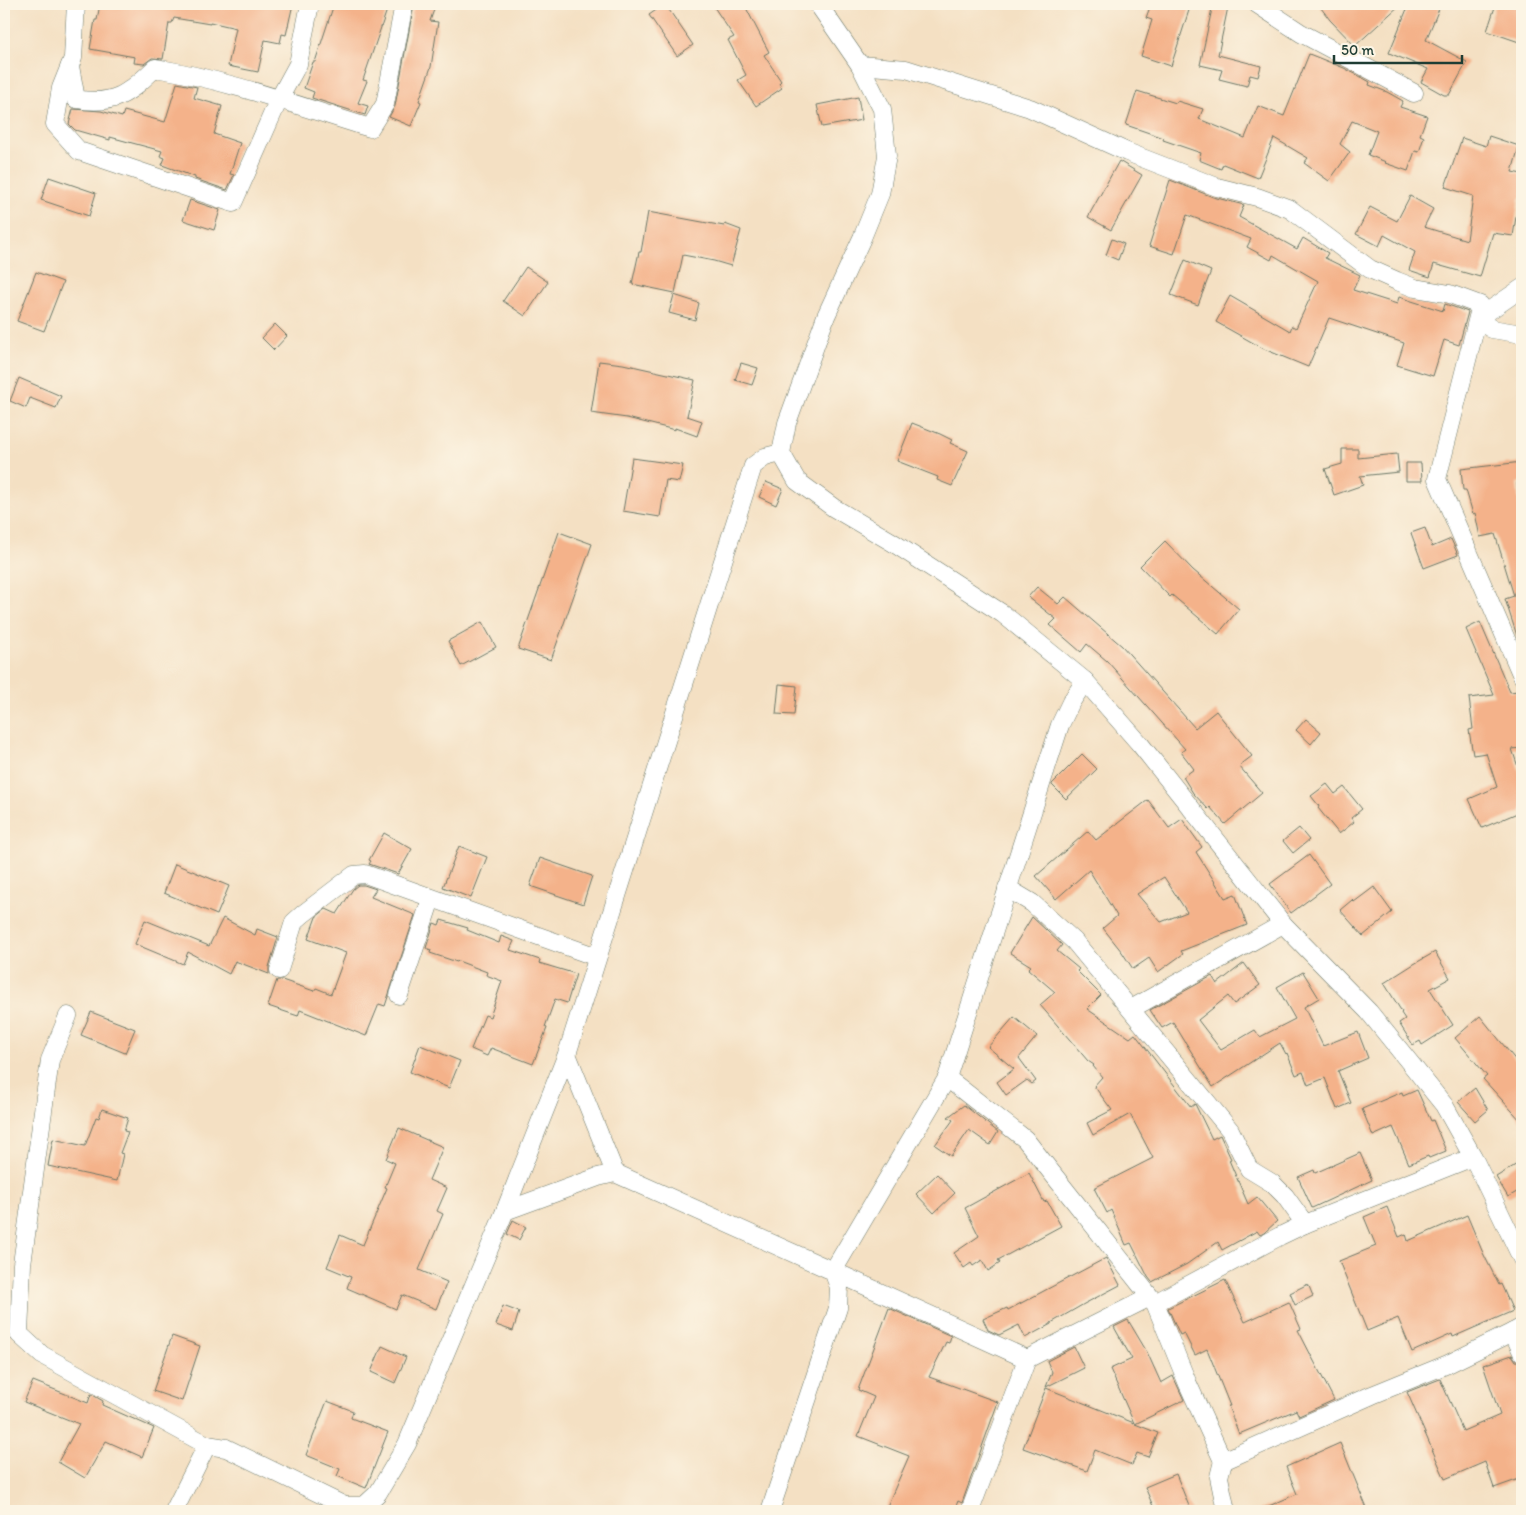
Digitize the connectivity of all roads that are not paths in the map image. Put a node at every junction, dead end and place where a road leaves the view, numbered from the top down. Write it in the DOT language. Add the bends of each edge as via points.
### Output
graph roads {
  1 [pos="76,4"];
  2 [pos="310,4"];
  3 [pos="404,4"];
  4 [pos="818,4"];
  5 [pos="1257,4"];
  6 [pos="860,65"];
  7 [pos="70,66"];
  8 [pos="1414,93"];
  9 [pos="279,99"];
  10 [pos="1522,288"];
  11 [pos="1482,310"];
  12 [pos="1522,334"];
  13 [pos="781,453"];
  14 [pos="1522,676"];
  15 [pos="1085,681"];
  16 [pos="1007,888"];
  17 [pos="431,899"];
  18 [pos="1283,924"];
  19 [pos="597,957"];
  20 [pos="279,970"];
  21 [pos="399,995"];
  22 [pos="1131,1010"];
  23 [pos="68,1016"];
  24 [pos="567,1054"];
  25 [pos="947,1078"];
  26 [pos="1474,1157"];
  27 [pos="616,1173"];
  28 [pos="505,1211"];
  29 [pos="1305,1224"];
  30 [pos="1522,1259"];
  31 [pos="834,1271"];
  32 [pos="1153,1300"];
  33 [pos="1518,1330"];
  34 [pos="1522,1352"];
  35 [pos="1027,1359"];
  36 [pos="208,1445"];
  37 [pos="1223,1461"];
  38 [pos="174,1511"];
  39 [pos="770,1511"];
  40 [pos="970,1511"];
  41 [pos="1226,1511"];
  1 -- 7 [label="street"];
  2 -- 9 [label="street" via="298,64"];
  3 -- 9 [label="street" via="385,104 370,128"];
  4 -- 6 [label="street"];
  5 -- 8 [label="street" via="1300,33"];
  6 -- 11 [label="street" via="906,69 1030,108 1208,184 1290,209 1370,269 1415,288 1450,294"];
  6 -- 13 [label="street" via="882,109 887,156 880,194 826,316 786,423"];
  7 -- 9 [label="street" via="76,99 85,101 104,102 121,96 155,68"];
  7 -- 9 [label="street" via="61,88 55,124 79,151 233,203"];
  10 -- 11 [label="street"];
  11 -- 12 [label="street" via="1484,324 1492,329"];
  11 -- 14 [label="street" via="1438,478"];
  13 -- 15 [label="street" via="797,481 834,508 1003,614"];
  13 -- 19 [label="street" via="765,456 754,466"];
  15 -- 16 [label="street" via="1060,725"];
  15 -- 18 [label="street" via="1140,744"];
  16 -- 22 [label="street" via="1032,903 1074,941"];
  16 -- 25 [label="street"];
  17 -- 19 [label="street"];
  17 -- 20 [label="street" via="365,874 354,875 294,922"];
  17 -- 21 [label="street"];
  18 -- 22 [label="street"];
  18 -- 26 [label="street" via="1369,1012 1444,1105"];
  19 -- 24 [label="street"];
  22 -- 29 [label="street" via="1230,1130 1249,1169 1272,1183"];
  23 -- 36 [label="street" via="50,1060 22,1264 19,1334 42,1355"];
  24 -- 27 [label="street"];
  24 -- 28 [label="street"];
  25 -- 31 [label="street"];
  25 -- 32 [label="street" via="1025,1139"];
  26 -- 29 [label="street"];
  26 -- 30 [label="street"];
  27 -- 28 [label="street"];
  27 -- 31 [label="street"];
  28 -- 36 [label="street" via="407,1444 378,1492 364,1506 345,1506 226,1448"];
  29 -- 32 [label="street"];
  31 -- 35 [label="street"];
  31 -- 39 [label="street" via="839,1287 838,1308"];
  32 -- 35 [label="street"];
  32 -- 37 [label="street"];
  33 -- 34 [label="street"];
  33 -- 37 [label="street" via="1448,1364"];
  35 -- 40 [label="street"];
  36 -- 38 [label="street"];
  37 -- 41 [label="street" via="1220,1477"];
}
